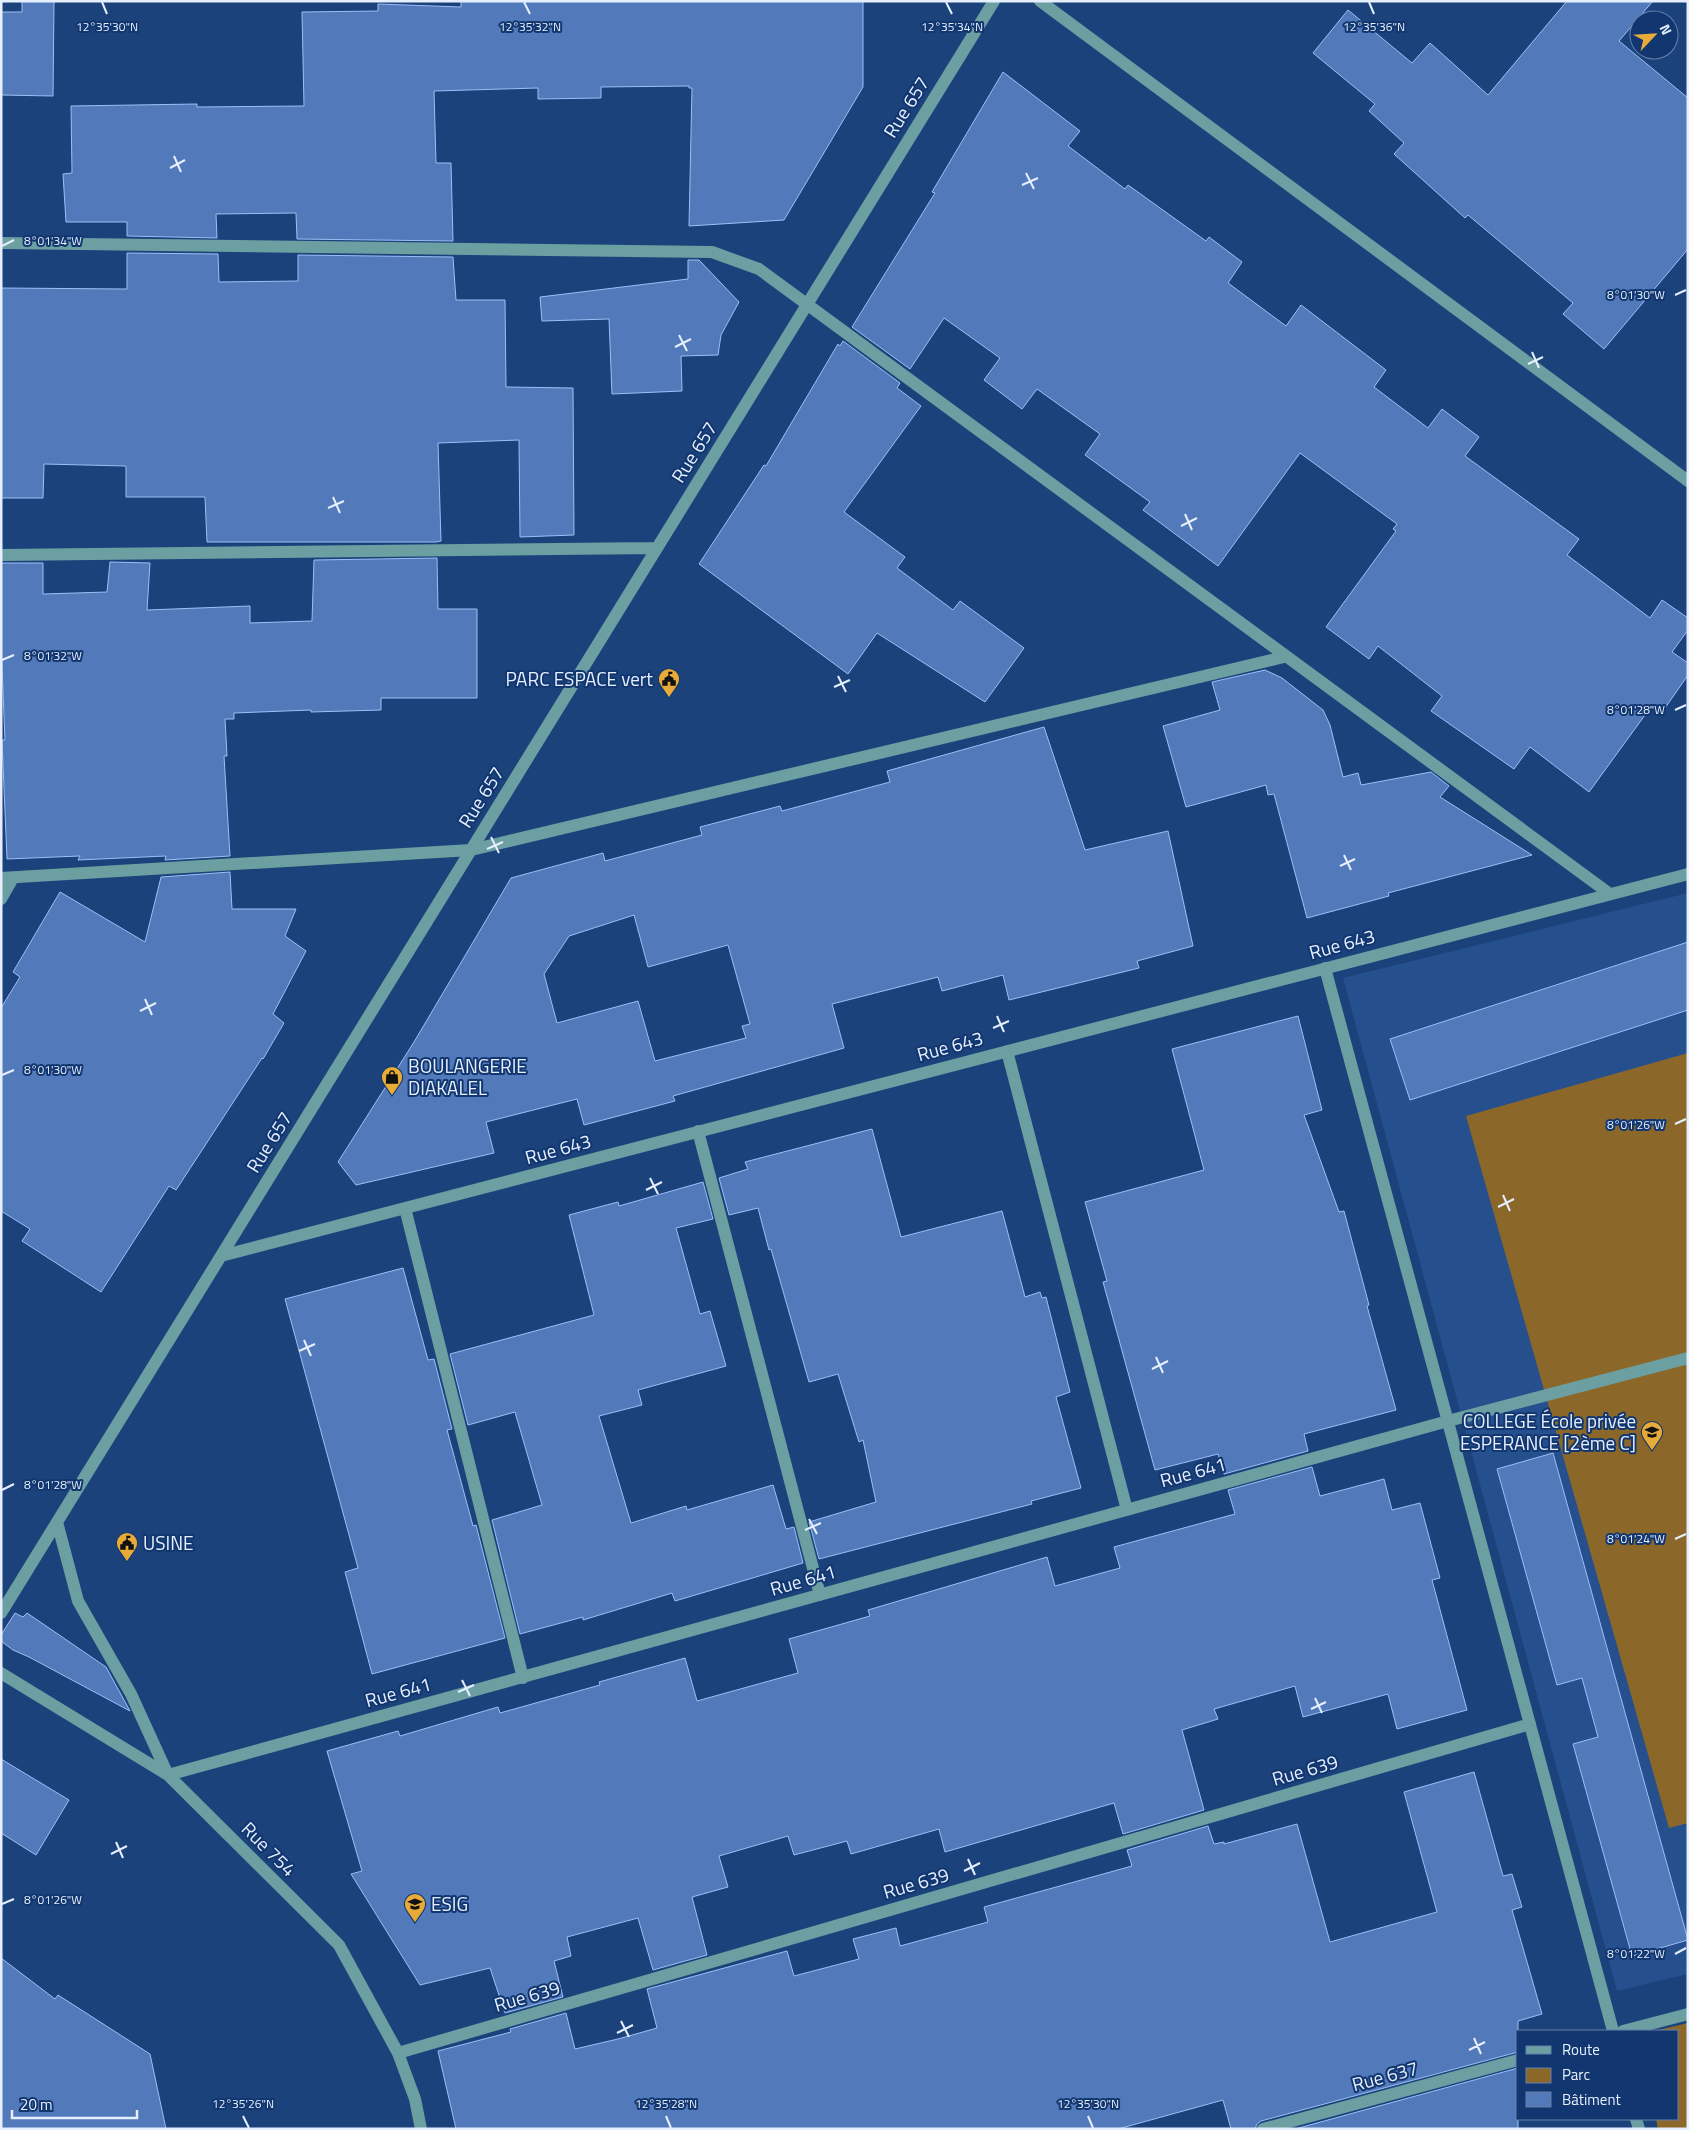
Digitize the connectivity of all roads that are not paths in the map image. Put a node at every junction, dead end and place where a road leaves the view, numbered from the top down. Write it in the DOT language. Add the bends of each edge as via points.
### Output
graph roads {
  1 [pos="994,1"];
  2 [pos="1040,1"];
  3 [pos="1,243"];
  4 [pos="807,303"];
  5 [pos="1688,481"];
  6 [pos="656,548"];
  7 [pos="1,555"];
  8 [pos="1284,656"];
  9 [pos="471,850"];
  10 [pos="1688,874"];
  11 [pos="7,878"];
  12 [pos="1610,894"];
  13 [pos="1,899"];
  14 [pos="1326,968"];
  15 [pos="1007,1051"];
  16 [pos="698,1132"];
  17 [pos="405,1208"];
  18 [pos="221,1256"];
  19 [pos="1688,1358"];
  20 [pos="1448,1421"];
  21 [pos="1127,1510"];
  22 [pos="56,1522"];
  23 [pos="820,1595"];
  24 [pos="1,1613"];
  25 [pos="1,1672"];
  26 [pos="522,1678"];
  27 [pos="1530,1724"];
  28 [pos="168,1775"];
  29 [pos="1688,2014"];
  30 [pos="1613,2030"];
  31 [pos="1627,2030"];
  32 [pos="398,2053"];
  33 [pos="1516,2061"];
  34 [pos="421,2129"];
  35 [pos="1263,2129"];
  1 -- 4 [label="street, Rue 657"];
  2 -- 5 [label="street"];
  3 -- 4 [label="street" via="712,252 758,269"];
  4 -- 6 [label="street, Rue 657"];
  4 -- 8 [label="street"];
  6 -- 7 [label="street"];
  6 -- 9 [label="street, Rue 657"];
  8 -- 9 [label="street"];
  8 -- 12 [label="street"];
  9 -- 11 [label="street"];
  9 -- 18 [label="street, Rue 657"];
  10 -- 12 [label="street, Rue 643"];
  11 -- 13 [label="street"];
  12 -- 14 [label="street, Rue 643"];
  14 -- 15 [label="street, Rue 643"];
  14 -- 20 [label="street"];
  15 -- 16 [label="street, Rue 643"];
  15 -- 21 [label="street"];
  16 -- 17 [label="street, Rue 643"];
  16 -- 23 [label="street"];
  17 -- 18 [label="street, Rue 643"];
  17 -- 26 [label="street"];
  18 -- 22 [label="street, Rue 657"];
  19 -- 20 [label="street, Rue 641"];
  20 -- 21 [label="street, Rue 641"];
  20 -- 27 [label="street"];
  21 -- 23 [label="street, Rue 641"];
  22 -- 24 [label="street, Rue 657"];
  22 -- 28 [label="street" via="78,1600 131,1694"];
  23 -- 26 [label="street, Rue 641"];
  25 -- 28 [label="street, Rue 754"];
  26 -- 28 [label="street, Rue 641"];
  27 -- 30 [label="street"];
  27 -- 32 [label="street, Rue 639"];
  28 -- 32 [label="street, Rue 754" via="340,1945"];
  29 -- 31 [label="street"];
  32 -- 34 [label="street, Rue 754" via="415,2099"];
  33 -- 35 [label="street, Rue 637"];
}
